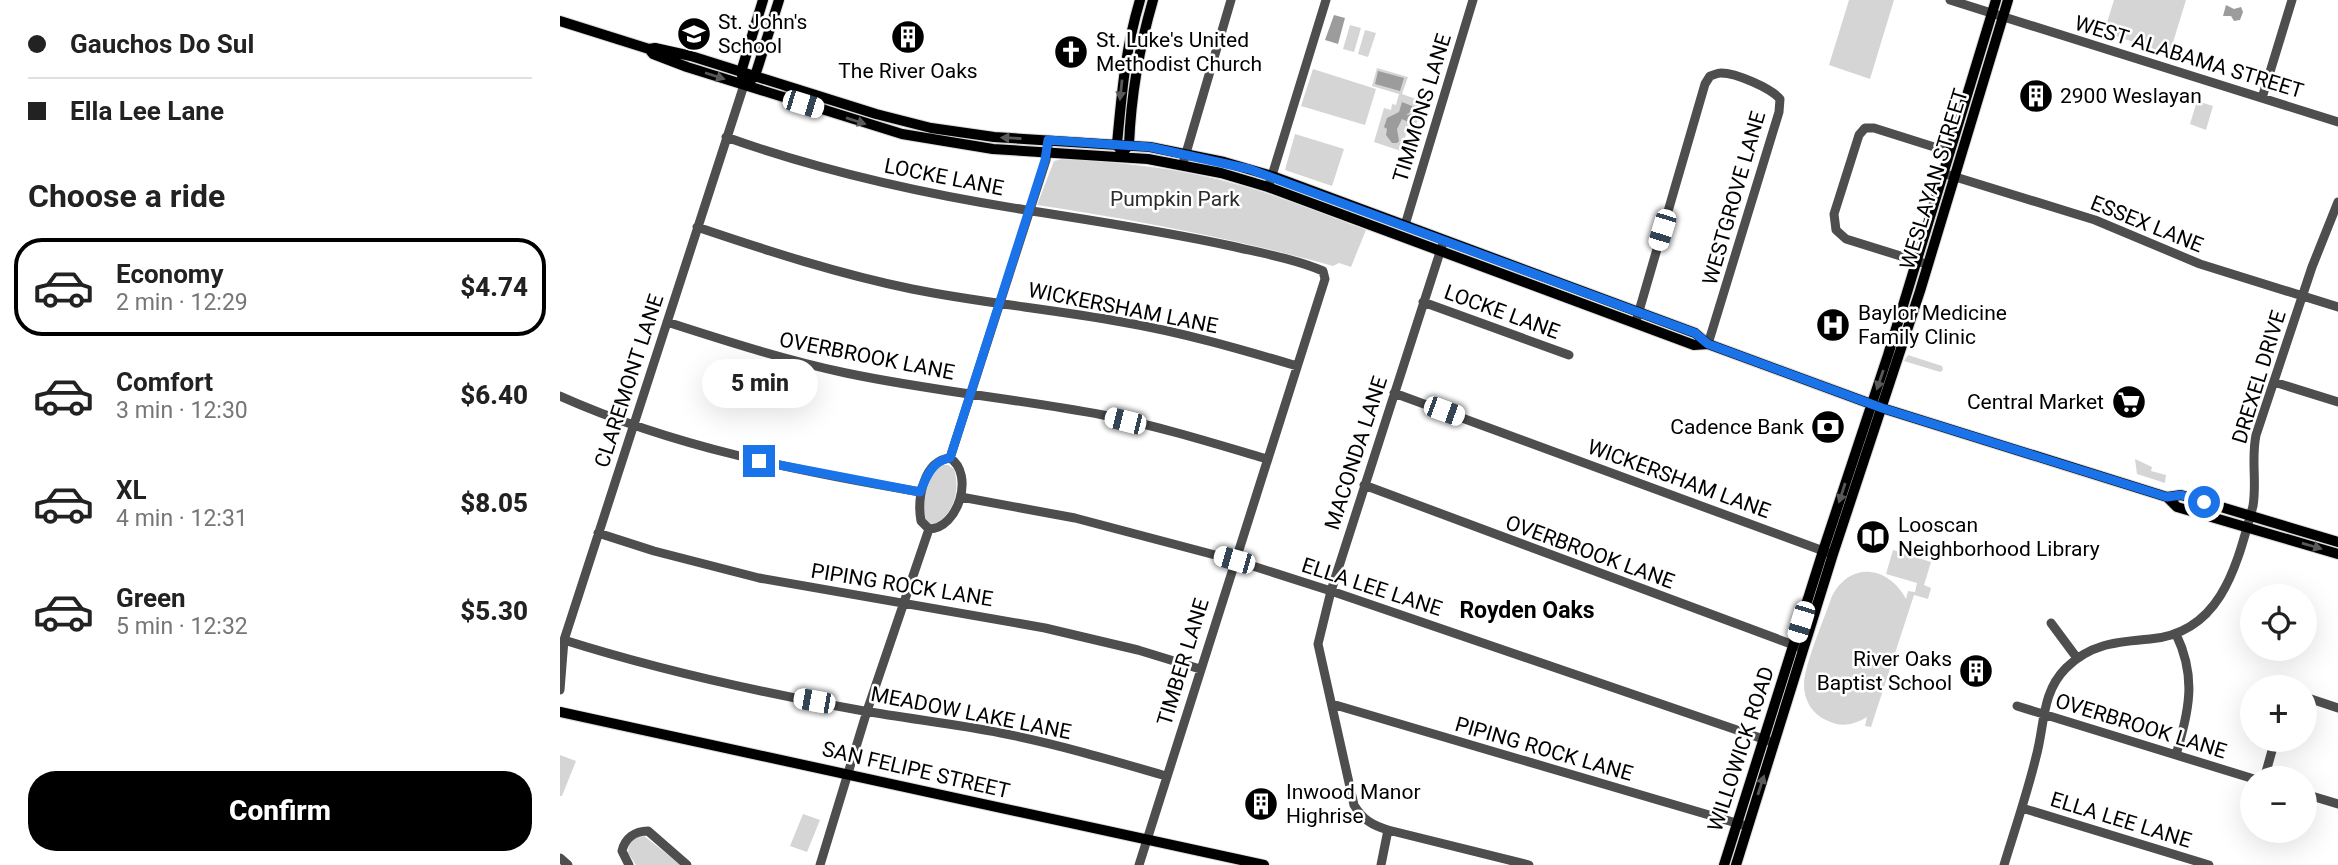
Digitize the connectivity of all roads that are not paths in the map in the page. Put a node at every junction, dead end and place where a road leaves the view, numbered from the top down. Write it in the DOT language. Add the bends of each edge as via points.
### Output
graph roads {
  1 [pos="763,0"];
  2 [pos="779,0"];
  3 [pos="1231,0"];
  4 [pos="1326,0"];
  5 [pos="1473,0"];
  6 [pos="1950,0"];
  7 [pos="1996,0"];
  8 [pos="2008,0"];
  9 [pos="2292,0"];
  10 [pos="1140,1"];
  11 [pos="1152,3"];
  12 [pos="1998,15"];
  13 [pos="560,22"];
  14 [pos="649,49"];
  15 [pos="741,72"];
  16 [pos="755,76"];
  17 [pos="744,85"];
  18 [pos="2262,98"];
  19 [pos="2338,122"];
  20 [pos="930,134"];
  21 [pos="726,137"];
  22 [pos="1123,144"];
  23 [pos="1047,146"];
  24 [pos="1950,152"];
  25 [pos="1121,155"];
  26 [pos="1184,159"];
  27 [pos="1949,175"];
  28 [pos="1270,182"];
  29 [pos="2338,202"];
  30 [pos="1339,207"];
  31 [pos="1030,211"];
  32 [pos="2336,213"];
  33 [pos="1405,225"];
  34 [pos="697,227"];
  35 [pos="1381,229"];
  36 [pos="1442,245"];
  37 [pos="1923,263"];
  38 [pos="1324,271"];
  39 [pos="2303,296"];
  40 [pos="1423,302"];
  41 [pos="999,304"];
  42 [pos="2338,307"];
  43 [pos="1637,317"];
  44 [pos="667,322"];
  45 [pos="1708,344"];
  46 [pos="1569,355"];
  47 [pos="1297,366"];
  48 [pos="2274,382"];
  49 [pos="1394,393"];
  50 [pos="969,394"];
  51 [pos="560,396"];
  52 [pos="2338,402"];
  53 [pos="1877,407"];
  54 [pos="633,426"];
  55 [pos="950,458"];
  56 [pos="1268,458"];
  57 [pos="1364,485"];
  58 [pos="920,492"];
  59 [pos="961,497"];
  60 [pos="2249,521"];
  61 [pos="929,529"];
  62 [pos="598,533"];
  63 [pos="2338,542"];
  64 [pos="1828,553"];
  65 [pos="2338,554"];
  66 [pos="1234,560"];
  67 [pos="1331,591"];
  68 [pos="902,603"];
  69 [pos="2051,623"];
  70 [pos="2176,634"];
  71 [pos="564,639"];
  72 [pos="1799,648"];
  73 [pos="2077,658"];
  74 [pos="1200,669"];
  75 [pos="560,690"];
  76 [pos="2317,702"];
  77 [pos="1332,704"];
  78 [pos="2017,706"];
  79 [pos="2338,708"];
  80 [pos="867,711"];
  81 [pos="560,712"];
  82 [pos="2042,714"];
  83 [pos="1772,738"];
  84 [pos="2176,755"];
  85 [pos="849,774"];
  86 [pos="2240,775"];
  87 [pos="1166,776"];
  88 [pos="2317,798"];
  89 [pos="2338,804"];
  90 [pos="2022,808"];
  91 [pos="1742,825"];
  92 [pos="1388,830"];
  93 [pos="1146,839"];
  94 [pos="560,858"];
  95 [pos="568,865"];
  96 [pos="629,865"];
  97 [pos="687,865"];
  98 [pos="820,865"];
  99 [pos="1139,865"];
  100 [pos="1264,865"];
  101 [pos="1381,865"];
  102 [pos="1529,865"];
  103 [pos="1724,865"];
  104 [pos="1736,865"];
  105 [pos="2004,865"];
  106 [pos="2209,865"];
  1 -- 15 [label="main road"];
  2 -- 16 [label="main road"];
  3 -- 26 [label="street"];
  4 -- 28 [label="street"];
  5 -- 33 [label="street, TIMMONS LANE"];
  6 -- 12 [label="street, WEST ALABAMA STREET"];
  7 -- 12 [label="main road, WESLAYAN STREET"];
  8 -- 12 [label="main road, WESLAYAN STREET"];
  9 -- 18 [label="street"];
  10 -- 11 [label="main road"];
  10 -- 22 [label="main road, one-way" via="1121,84"];
  11 -- 22 [label="main road"];
  12 -- 18 [label="street, WEST ALABAMA STREET"];
  12 -- 24 [label="main road, WESLAYAN STREET"];
  12 -- 27 [label="main road, WESLAYAN STREET"];
  13 -- 14 [label="main road"];
  14 -- 15 [label="main road"];
  14 -- 17 [label="main road, one-way"];
  15 -- 16 [label="main road"];
  15 -- 17 [label="main road"];
  16 -- 17 [label="main road"];
  16 -- 20 [label="main road"];
  17 -- 20 [label="main road, one-way" via="873,126"];
  17 -- 21 [label="street, CLAREMONT LANE"];
  18 -- 19 [label="street, WEST ALABAMA STREET"];
  20 -- 23 [label="main road" via="994,137"];
  21 -- 31 [label="street, LOCKE LANE" via="914,191"];
  21 -- 34 [label="street, CLAREMONT LANE"];
  22 -- 23 [label="main road"];
  22 -- 25 [label="main road"];
  22 -- 26 [label="main road"];
  23 -- 25 [label="main road"];
  23 -- 31 [label="street"];
  24 -- 27 [label="main road, WESLAYAN STREET"];
  24 -- 37 [label="street" via="1870,127 1863,130 1835,214 1836,230 1846,239"];
  25 -- 26 [label="main road"];
  26 -- 28 [label="main road" via="1221,173"];
  27 -- 37 [label="main road, WESLAYAN STREET"];
  27 -- 39 [label="street, ESSEX LANE" via="2095,220 2200,264"];
  28 -- 30 [label="main road"];
  29 -- 32 [label="street, DREXEL DRIVE"];
  30 -- 33 [label="main road"];
  30 -- 35 [label="main road"];
  31 -- 38 [label="street, LOCKE LANE" via="1183,236"];
  31 -- 41 [label="street"];
  32 -- 39 [label="street, DREXEL DRIVE"];
  33 -- 35 [label="main road"];
  33 -- 36 [label="main road"];
  34 -- 41 [label="street, WICKERSHAM LANE" via="874,281"];
  34 -- 44 [label="street, CLAREMONT LANE"];
  35 -- 36 [label="main road"];
  36 -- 40 [label="street, MACONDA LANE"];
  36 -- 43 [label="main road"];
  37 -- 53 [label="main road, WESLAYAN STREET"];
  38 -- 47 [label="street, TIMBER LANE"];
  39 -- 42 [label="street, ESSEX LANE"];
  39 -- 48 [label="street, DREXEL DRIVE"];
  40 -- 46 [label="street, LOCKE LANE"];
  40 -- 49 [label="street, MACONDA LANE"];
  41 -- 47 [label="street, WICKERSHAM LANE" via="1123,322"];
  41 -- 50 [label="street"];
  43 -- 45 [label="main road" via="1694,345"];
  43 -- 45 [label="street, WESTGROVE LANE" via="1704,84 1721,73 1746,80 1774,92 1780,99 1779,112"];
  44 -- 50 [label="street, OVERBROOK LANE" via="818,367"];
  44 -- 54 [label="street, CLAREMONT LANE"];
  45 -- 53 [label="main road"];
  47 -- 56 [label="street, TIMBER LANE"];
  48 -- 52 [label="street"];
  48 -- 60 [label="street, DREXEL DRIVE" via="2254,442 2255,494"];
  49 -- 57 [label="street, MACONDA LANE"];
  49 -- 64 [label="street, WICKERSHAM LANE"];
  50 -- 55 [label="street"];
  50 -- 56 [label="street, OVERBROOK LANE" via="1104,415"];
  51 -- 54 [label="street"];
  53 -- 60 [label="main road" via="2167,497 2177,507"];
  53 -- 64 [label="main road, WILLOWICK ROAD"];
  54 -- 58 [label="street" via="759,461"];
  54 -- 62 [label="street, CLAREMONT LANE"];
  55 -- 58 [label="street" via="932,469"];
  55 -- 59 [label="street" via="961,475"];
  56 -- 66 [label="street, TIMBER LANE"];
  57 -- 67 [label="street, MACONDA LANE"];
  57 -- 72 [label="street, OVERBROOK LANE"];
  58 -- 61 [label="street" via="920,521"];
  59 -- 61 [label="street" via="942,527"];
  59 -- 66 [label="street, ELLA LEE LANE" via="1075,518"];
  60 -- 63 [label="main road"];
  60 -- 65 [label="main road, one-way"];
  60 -- 70 [label="street, DREXEL DRIVE" via="2220,598 2203,618"];
  61 -- 68 [label="street"];
  62 -- 68 [label="street, PIPING ROCK LANE" via="746,575"];
  62 -- 71 [label="street, CLAREMONT LANE"];
  64 -- 72 [label="main road, WILLOWICK ROAD"];
  66 -- 67 [label="street, ELLA LEE LANE"];
  66 -- 74 [label="street, TIMBER LANE"];
  67 -- 77 [label="street, MACONDA LANE" via="1318,644"];
  67 -- 83 [label="street, ELLA LEE LANE"];
  68 -- 74 [label="street, PIPING ROCK LANE" via="1045,628"];
  68 -- 80 [label="street"];
  69 -- 73 [label="street"];
  70 -- 73 [label="street, DREXEL DRIVE" via="2112,642"];
  70 -- 84 [label="street" via="2188,664 2190,692"];
  71 -- 75 [label="street, CLAREMONT LANE"];
  71 -- 80 [label="street, MEADOW LAKE LANE" via="722,683"];
  72 -- 83 [label="main road, WILLOWICK ROAD"];
  73 -- 82 [label="street, DREXEL DRIVE" via="2059,677"];
  74 -- 87 [label="street, TIMBER LANE"];
  76 -- 79 [label="street"];
  77 -- 91 [label="street, PIPING ROCK LANE"];
  77 -- 92 [label="street, MACONDA LANE" via="1354,805 1360,816"];
  78 -- 82 [label="street, OVERBROOK LANE"];
  80 -- 85 [label="street"];
  80 -- 87 [label="street, MEADOW LAKE LANE" via="1002,733"];
  81 -- 85 [label="main road, SAN FELIPE STREET"];
  82 -- 84 [label="street, OVERBROOK LANE"];
  82 -- 90 [label="street, DREXEL DRIVE"];
  83 -- 91 [label="main road, WILLOWICK ROAD"];
  84 -- 86 [label="street, OVERBROOK LANE"];
  85 -- 93 [label="main road, SAN FELIPE STREET"];
  85 -- 98 [label="street"];
  87 -- 93 [label="street, TIMBER LANE"];
  88 -- 89 [label="street"];
  90 -- 105 [label="street, DREXEL DRIVE"];
  90 -- 106 [label="street, ELLA LEE LANE"];
  91 -- 103 [label="main road, WILLOWICK ROAD"];
  91 -- 104 [label="main road, WILLOWICK ROAD"];
  92 -- 101 [label="street"];
  92 -- 102 [label="street"];
  93 -- 99 [label="street, TIMBER LANE"];
  93 -- 100 [label="main road, SAN FELIPE STREET"];
  94 -- 95 [label="street"];
  96 -- 97 [label="street" via="622,851 624,844 640,831 648,831"];
}
